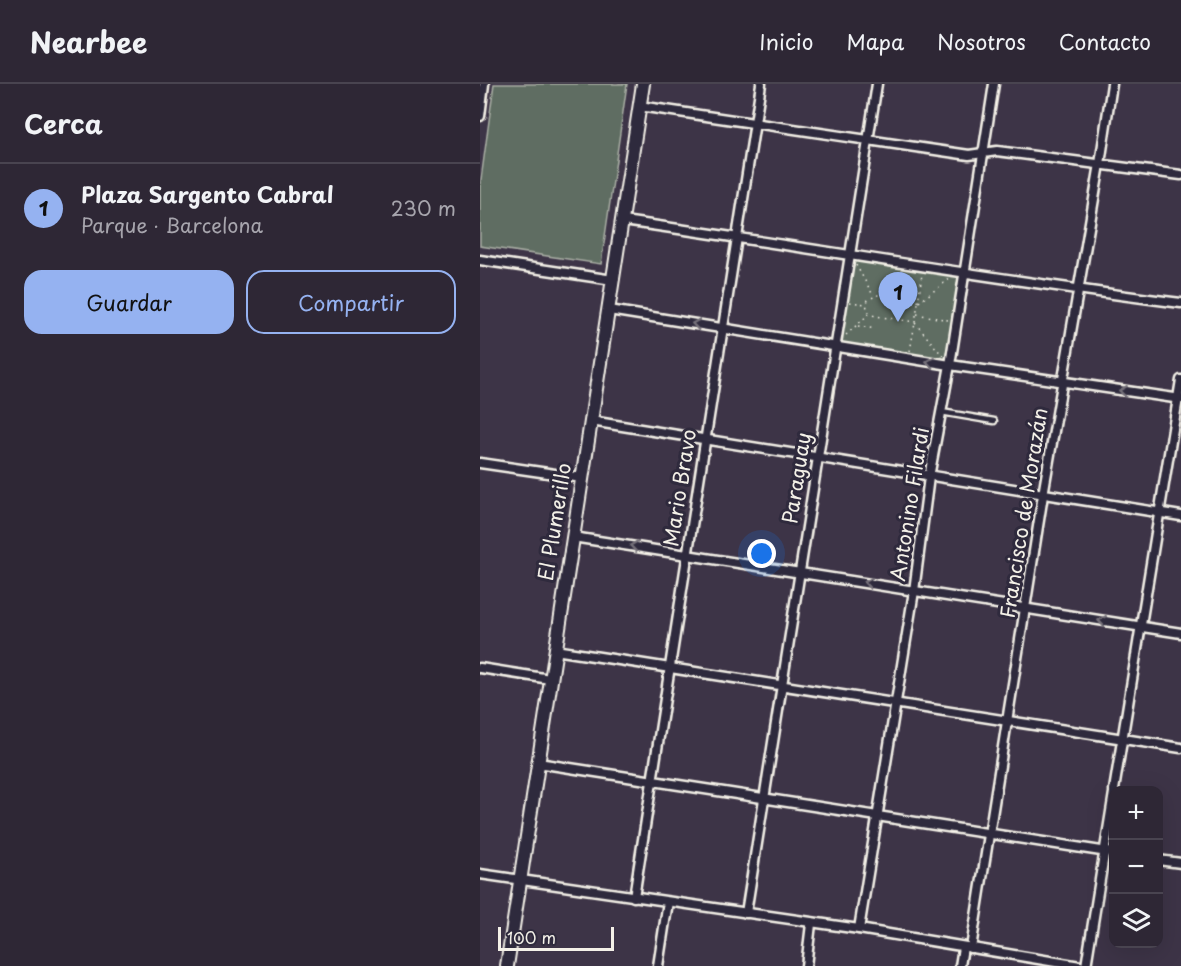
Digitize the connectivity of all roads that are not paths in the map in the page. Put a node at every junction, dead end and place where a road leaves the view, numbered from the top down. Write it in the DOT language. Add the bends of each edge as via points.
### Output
graph roads {
  1 [pos="484,84"];
  2 [pos="643,84"];
  3 [pos="762,84"];
  4 [pos="877,84"];
  5 [pos="994,84"];
  6 [pos="1112,84"];
  7 [pos="639,106"];
  8 [pos="480,116"];
  9 [pos="756,124"];
  10 [pos="868,140"];
  11 [pos="984,152"];
  12 [pos="1100,164"];
  13 [pos="1181,175"];
  14 [pos="623,221"];
  15 [pos="738,237"];
  16 [pos="850,255"];
  17 [pos="480,261"];
  18 [pos="962,273"];
  19 [pos="613,280"];
  20 [pos="1078,290"];
  21 [pos="1181,303"];
  22 [pos="609,310"];
  23 [pos="723,327"];
  24 [pos="835,345"];
  25 [pos="950,365"];
  26 [pos="1181,380"];
  27 [pos="1063,382"];
  28 [pos="1179,399"];
  29 [pos="941,412"];
  30 [pos="591,421"];
  31 [pos="994,421"];
  32 [pos="705,441"];
  33 [pos="817,458"];
  34 [pos="480,463"];
  35 [pos="929,477"];
  36 [pos="582,478"];
  37 [pos="1043,495"];
  38 [pos="1159,513"];
  39 [pos="1181,516"];
  40 [pos="573,537"];
  41 [pos="686,553"];
  42 [pos="799,572"];
  43 [pos="914,591"];
  44 [pos="1025,609"];
  45 [pos="1140,627"];
  46 [pos="1181,633"];
  47 [pos="555,650"];
  48 [pos="669,667"];
  49 [pos="480,668"];
  50 [pos="550,679"];
  51 [pos="781,686"];
  52 [pos="894,704"];
  53 [pos="1006,721"];
  54 [pos="1122,739"];
  55 [pos="1181,748"];
  56 [pos="538,763"];
  57 [pos="651,780"];
  58 [pos="1115,786"];
  59 [pos="763,798"];
  60 [pos="877,816"];
  61 [pos="990,833"];
  62 [pos="1109,852"];
  63 [pos="1163,861"];
  64 [pos="1181,863"];
  65 [pos="480,874"];
  66 [pos="521,880"];
  67 [pos="634,897"];
  68 [pos="668,902"];
  69 [pos="746,913"];
  70 [pos="811,924"];
  71 [pos="859,930"];
  72 [pos="967,948"];
  73 [pos="1028,962"];
  74 [pos="507,966"];
  75 [pos="658,966"];
  76 [pos="806,966"];
  77 [pos="960,966"];
  78 [pos="1080,966"];
  79 [pos="1086,966"];
  1 -- 8 [label="street"];
  2 -- 7 [label="street, El Plumerillo"];
  3 -- 9 [label="street, Mario Bravo"];
  4 -- 10 [label="street, Paraguay"];
  5 -- 11 [label="street, Antonino Filardi"];
  6 -- 12 [label="street, Francisco de Morazán"];
  7 -- 9 [label="street"];
  7 -- 14 [label="street, El Plumerillo"];
  9 -- 10 [label="street"];
  9 -- 15 [label="street, Mario Bravo"];
  10 -- 11 [label="street" via="969,155"];
  10 -- 16 [label="street, Paraguay"];
  11 -- 12 [label="street"];
  11 -- 18 [label="street, Antonino Filardi"];
  12 -- 13 [label="street"];
  12 -- 20 [label="street, Francisco de Morazán"];
  14 -- 15 [label="street"];
  14 -- 19 [label="street, El Plumerillo"];
  15 -- 16 [label="street"];
  15 -- 23 [label="street, Mario Bravo"];
  16 -- 18 [label="street"];
  16 -- 24 [label="street, Paraguay"];
  17 -- 19 [label="street"];
  18 -- 20 [label="street"];
  18 -- 25 [label="street, Antonino Filardi"];
  19 -- 22 [label="street, El Plumerillo"];
  20 -- 21 [label="street"];
  20 -- 27 [label="street, Francisco de Morazán"];
  23 -- 22 [label="street, one-way"];
  22 -- 30 [label="street, El Plumerillo"];
  23 -- 24 [label="street"];
  23 -- 32 [label="street, Mario Bravo"];
  25 -- 24 [label="street, one-way"];
  24 -- 33 [label="street, Paraguay"];
  25 -- 27 [label="street"];
  25 -- 29 [label="street, Antonino Filardi"];
  26 -- 28 [label="street"];
  28 -- 27 [label="street, one-way"];
  27 -- 37 [label="street, Francisco de Morazán"];
  28 -- 38 [label="street"];
  29 -- 31 [label="lane"];
  29 -- 35 [label="street, Antonino Filardi"];
  30 -- 32 [label="street"];
  30 -- 36 [label="street, El Plumerillo"];
  32 -- 33 [label="street"];
  32 -- 41 [label="street, Mario Bravo"];
  33 -- 35 [label="street"];
  33 -- 42 [label="street, Paraguay"];
  34 -- 36 [label="street"];
  35 -- 37 [label="street"];
  35 -- 43 [label="street, Antonino Filardi"];
  36 -- 40 [label="street, El Plumerillo"];
  37 -- 38 [label="street"];
  37 -- 44 [label="street, Francisco de Morazán"];
  38 -- 39 [label="street"];
  38 -- 45 [label="street"];
  41 -- 40 [label="street, one-way"];
  40 -- 47 [label="street, El Plumerillo"];
  41 -- 42 [label="street"];
  41 -- 48 [label="street, Mario Bravo"];
  43 -- 42 [label="street, one-way"];
  42 -- 51 [label="street, Paraguay"];
  43 -- 44 [label="street"];
  43 -- 52 [label="street, Antonino Filardi"];
  45 -- 44 [label="street, one-way"];
  44 -- 53 [label="street, Francisco de Morazán"];
  45 -- 46 [label="street"];
  45 -- 54 [label="street"];
  47 -- 48 [label="street"];
  47 -- 50 [label="street, El Plumerillo"];
  48 -- 51 [label="street"];
  48 -- 57 [label="street, Mario Bravo"];
  49 -- 50 [label="street"];
  50 -- 56 [label="street, El Plumerillo"];
  51 -- 52 [label="street"];
  51 -- 59 [label="street, Paraguay"];
  52 -- 53 [label="street"];
  52 -- 60 [label="street, Antonino Filardi"];
  53 -- 54 [label="street"];
  53 -- 61 [label="street, Francisco de Morazán"];
  54 -- 55 [label="street"];
  54 -- 58 [label="street"];
  56 -- 57 [label="street"];
  56 -- 66 [label="street, El Plumerillo"];
  57 -- 59 [label="street"];
  57 -- 67 [label="street, Mario Bravo"];
  59 -- 60 [label="street"];
  59 -- 69 [label="street, Paraguay"];
  60 -- 61 [label="street"];
  60 -- 71 [label="street, Antonino Filardi"];
  61 -- 62 [label="street"];
  61 -- 72 [label="street, Francisco de Morazán"];
  62 -- 79 [label="street"];
  63 -- 64 [label="street"];
  65 -- 66 [label="street"];
  66 -- 67 [label="street"];
  66 -- 74 [label="street, El Plumerillo"];
  67 -- 68 [label="street"];
  68 -- 69 [label="street"];
  68 -- 75 [label="street"];
  69 -- 70 [label="street"];
  70 -- 71 [label="street"];
  70 -- 76 [label="street"];
  71 -- 72 [label="street"];
  72 -- 73 [label="street"];
  72 -- 77 [label="street, Francisco de Morazán"];
  73 -- 78 [label="street"];
}
